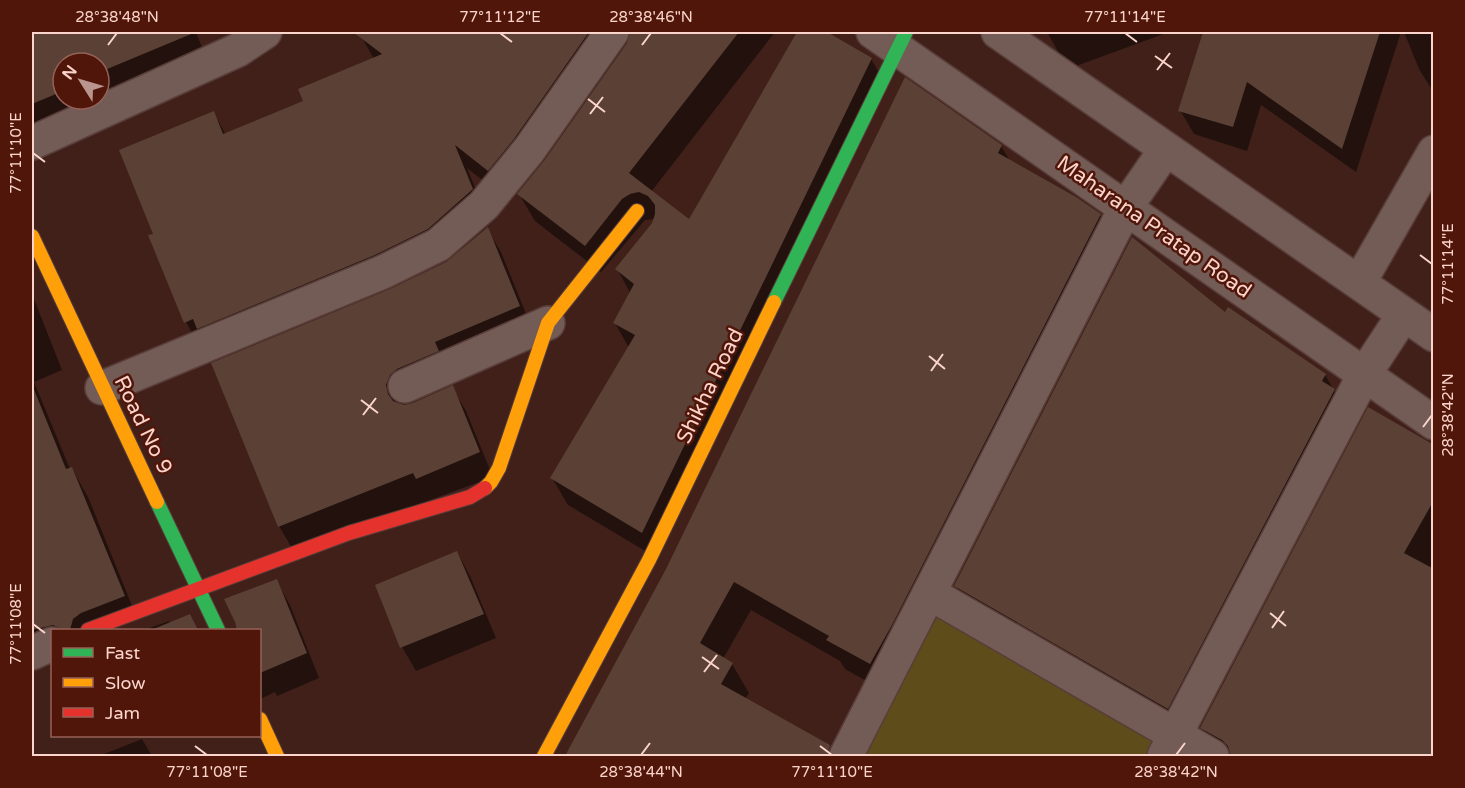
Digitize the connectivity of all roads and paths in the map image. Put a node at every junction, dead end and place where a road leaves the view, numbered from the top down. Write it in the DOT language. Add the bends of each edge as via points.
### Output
graph roads {
  1 [pos="265,32"];
  2 [pos="612,32"];
  3 [pos="998,32"];
  4 [pos="892,37"];
  5 [pos="32,142"];
  6 [pos="1166,149"];
  7 [pos="1434,152"];
  8 [pos="1126,207"];
  9 [pos="637,211"];
  10 [pos="32,236"];
  11 [pos="1359,283"];
  12 [pos="1404,314"];
  13 [pos="548,323"];
  14 [pos="1434,335"];
  15 [pos="1364,375"];
  16 [pos="405,386"];
  17 [pos="102,388"];
  18 [pos="1434,423"];
  19 [pos="198,588"];
  20 [pos="929,593"];
  21 [pos="91,629"];
  22 [pos="218,629"];
  23 [pos="51,644"];
  24 [pos="32,652"];
  25 [pos="261,721"];
  26 [pos="1169,746"];
  27 [pos="277,756"];
  28 [pos="544,756"];
  29 [pos="846,756"];
  30 [pos="1212,756"];
  1 -- 5 [label="street" via="238,50"];
  2 -- 17 [label="street" via="529,150 484,205 438,245 383,272"];
  3 -- 6 [label="street"];
  4 -- 8 [label="street, Maharana Pratap Road"];
  4 -- 28 [label="street, Shikha Road" via="648,560"];
  6 -- 8 [label="street"];
  6 -- 11 [label="street"];
  7 -- 11 [label="street"];
  8 -- 15 [label="street, Maharana Pratap Road"];
  8 -- 20 [label="street"];
  9 -- 13 [label="street"];
  10 -- 17 [label="street, Road No 9"];
  11 -- 12 [label="street"];
  12 -- 14 [label="street"];
  12 -- 15 [label="street"];
  13 -- 16 [label="street"];
  13 -- 19 [label="street" via="500,468 482,491 349,533"];
  15 -- 18 [label="street, Maharana Pratap Road"];
  15 -- 26 [label="street"];
  17 -- 19 [label="street, Road No 9"];
  19 -- 21 [label="street"];
  19 -- 22 [label="street, Road No 9"];
  20 -- 26 [label="street"];
  20 -- 29 [label="street"];
  23 -- 24 [label="street"];
  25 -- 27 [label="street"];
  26 -- 30 [label="street"];
}
